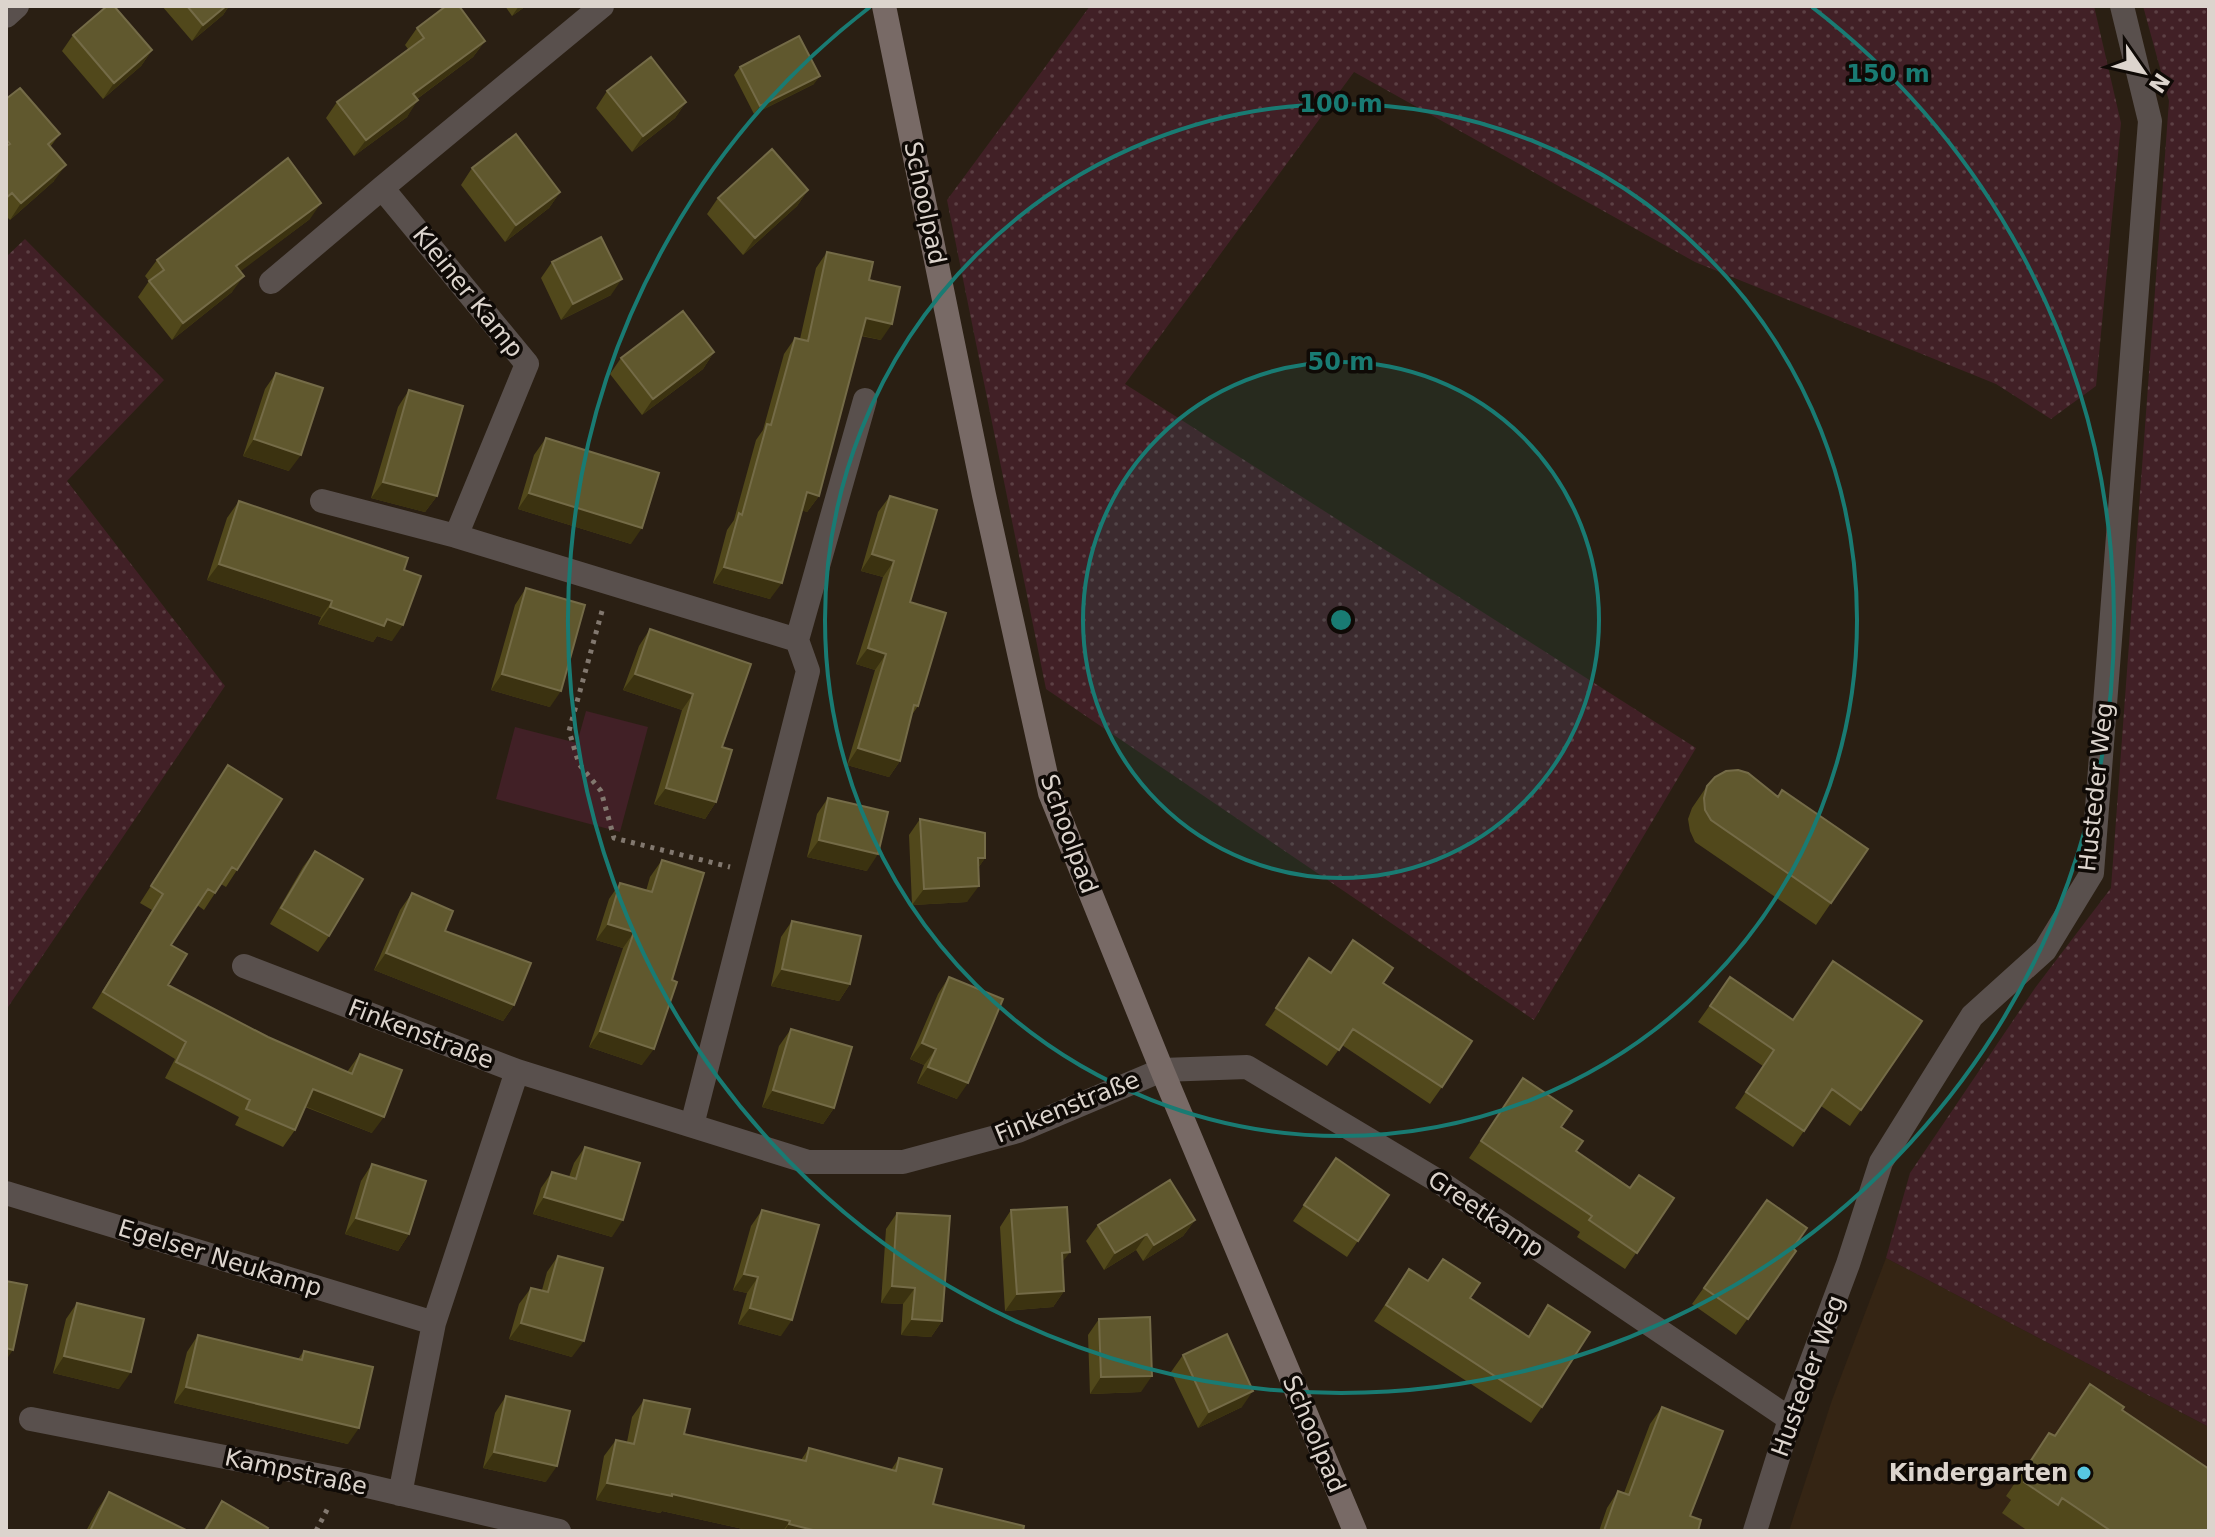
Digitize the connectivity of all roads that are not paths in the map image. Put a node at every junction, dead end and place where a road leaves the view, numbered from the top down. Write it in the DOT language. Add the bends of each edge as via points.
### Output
graph roads {
  1 [pos="17,6"];
  2 [pos="602,6"];
  3 [pos="884,6"];
  4 [pos="2122,6"];
  5 [pos="6,16"];
  6 [pos="382,188"];
  7 [pos="271,282"];
  8 [pos="865,400"];
  9 [pos="322,501"];
  10 [pos="456,536"];
  11 [pos="797,640"];
  12 [pos="244,966"];
  13 [pos="1162,1070"];
  14 [pos="517,1071"];
  15 [pos="692,1125"];
  16 [pos="6,1193"];
  17 [pos="434,1323"];
  18 [pos="31,1419"];
  19 [pos="1790,1419"];
  20 [pos="400,1494"];
  21 [pos="559,1531"];
  22 [pos="1355,1531"];
  23 [pos="1755,1531"];
  1 -- 5 [label="street"];
  2 -- 6 [label="street"];
  3 -- 13 [label="street, Schoolpad" via="1050,793"];
  4 -- 19 [label="street, Husteder Weg" via="2150,121 2092,873 2045,950 1972,1016 1881,1162"];
  6 -- 7 [label="street"];
  6 -- 10 [label="street, Kleiner Kamp" via="527,364"];
  8 -- 11 [label="street"];
  9 -- 10 [label="street"];
  10 -- 11 [label="street"];
  11 -- 15 [label="street" via="808,671"];
  12 -- 14 [label="street, Finkenstraße"];
  13 -- 15 [label="street, Finkenstraße" via="1018,1131 903,1162 808,1162"];
  13 -- 19 [label="street, Greetkamp" via="1247,1067 1438,1181"];
  13 -- 22 [label="street, Schoolpad"];
  14 -- 15 [label="street, Finkenstraße"];
  14 -- 17 [label="street"];
  16 -- 17 [label="street, Egelser Neukamp"];
  17 -- 20 [label="street"];
  18 -- 20 [label="street, Kampstraße"];
  19 -- 23 [label="street, Husteder Weg"];
  20 -- 21 [label="street, Kampstraße"];
}
